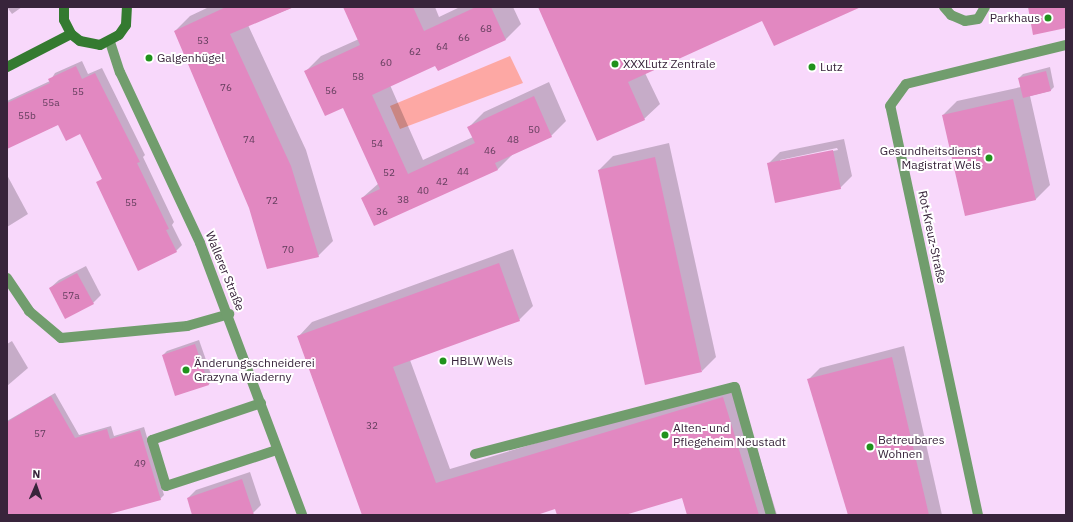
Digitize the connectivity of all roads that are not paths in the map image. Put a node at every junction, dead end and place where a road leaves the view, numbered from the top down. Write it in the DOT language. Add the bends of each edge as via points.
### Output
graph roads {
  1 [pos="64,7"];
  2 [pos="127,7"];
  3 [pos="944,7"];
  4 [pos="985,7"];
  5 [pos="71,34"];
  6 [pos="110,42"];
  7 [pos="1066,45"];
  8 [pos="7,67"];
  9 [pos="7,278"];
  10 [pos="229,314"];
  11 [pos="261,403"];
  12 [pos="278,450"];
  13 [pos="475,454"];
  14 [pos="302,515"];
  15 [pos="772,515"];
  16 [pos="978,515"];
  1 -- 5 [label="main road" via="64,20"];
  2 -- 6 [label="main road" via="126,25"];
  3 -- 4 [label="street" via="951,15 964,21 978,19"];
  5 -- 6 [label="main road" via="90,44"];
  5 -- 8 [label="main road"];
  6 -- 10 [label="street, Wallerer Straße" via="120,72 197,236"];
  7 -- 16 [label="street, Rot-Kreuz-Straße" via="906,84 890,106"];
  9 -- 10 [label="street" via="29,311 61,338 187,326"];
  10 -- 11 [label="street, Wallerer Straße"];
  11 -- 12 [label="street, Wallerer Straße"];
  11 -- 12 [label="street" via="152,440 166,486"];
  12 -- 14 [label="street, Wallerer Straße"];
  13 -- 15 [label="street" via="735,387"];
}
